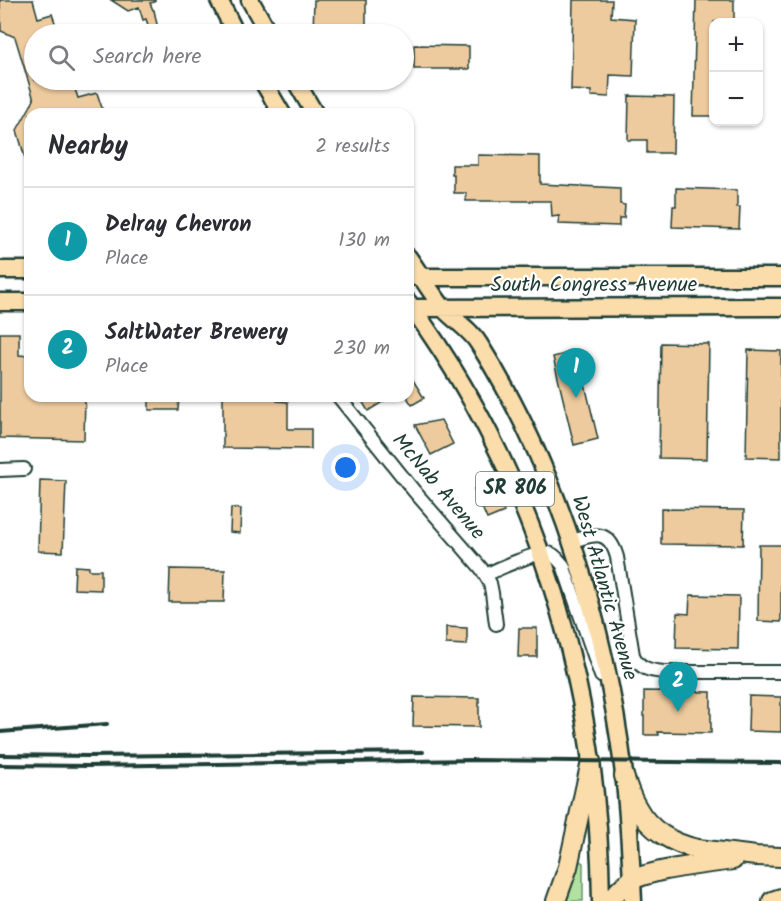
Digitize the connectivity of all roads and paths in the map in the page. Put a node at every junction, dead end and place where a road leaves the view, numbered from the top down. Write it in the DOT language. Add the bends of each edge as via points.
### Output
graph roads {
  1 [pos="219,0"];
  2 [pos="250,0"];
  3 [pos="231,24"];
  4 [pos="263,24"];
  5 [pos="268,90"];
  6 [pos="300,90"];
  7 [pos="278,108"];
  8 [pos="311,108"];
  9 [pos="0,270"];
  10 [pos="24,270"];
  11 [pos="415,277"];
  12 [pos="781,277"];
  13 [pos="0,302"];
  14 [pos="24,302"];
  15 [pos="414,306"];
  16 [pos="781,307"];
  17 [pos="444,309"];
  18 [pos="414,312"];
  19 [pos="343,402"];
  20 [pos="24,469"];
  21 [pos="0,470"];
  22 [pos="571,542"];
  23 [pos="542,554"];
  24 [pos="486,574"];
  25 [pos="496,624"];
  26 [pos="781,672"];
  27 [pos="615,716"];
  28 [pos="591,761"];
  29 [pos="624,776"];
  30 [pos="756,856"];
  31 [pos="781,857"];
  32 [pos="632,880"];
  33 [pos="781,898"];
  34 [pos="556,901"];
  35 [pos="601,901"];
  36 [pos="611,901"];
  37 [pos="633,901"];
  38 [pos="772,901"];
  1 -- 3 [label="main road"];
  2 -- 4 [label="main road"];
  5 -- 7 [label="main road"];
  6 -- 8 [label="main road"];
  9 -- 10 [label="main road"];
  11 -- 12 [label="main road, South Congress Avenue"];
  11 -- 17 [label="main road, West Atlantic Avenue / SR 806"];
  13 -- 14 [label="main road"];
  15 -- 17 [label="main road, South Congress Avenue"];
  16 -- 17 [label="main road, South Congress Avenue"];
  17 -- 22 [label="main road, West Atlantic Avenue / SR 806" via="478,341 502,383 550,485"];
  18 -- 23 [label="main road, SR 806" via="489,433"];
  19 -- 24 [label="street, McNab Avenue"];
  20 -- 21 [label="street"];
  22 -- 26 [label="street" via="598,534 612,544 633,655 644,668 665,672"];
  22 -- 27 [label="main road, West Atlantic Avenue / SR 806" via="599,640"];
  23 -- 24 [label="street"];
  23 -- 27 [label="street" via="550,553 563,565"];
  23 -- 28 [label="main road, SR 806" via="567,638"];
  24 -- 25 [label="street"];
  27 -- 29 [label="main road, West Atlantic Avenue / SR 806"];
  28 -- 34 [label="highway" via="568,867"];
  28 -- 35 [label="main road, SR 806"];
  29 -- 30 [label="highway" via="637,808 663,836 688,847"];
  29 -- 32 [label="main road, West Atlantic Avenue / SR 806"];
  30 -- 31 [label="highway"];
  30 -- 32 [label="highway" via="667,870"];
  32 -- 36 [label="highway"];
  32 -- 37 [label="main road, West Atlantic Avenue / SR 806"];
  33 -- 38 [label="highway"];
}
